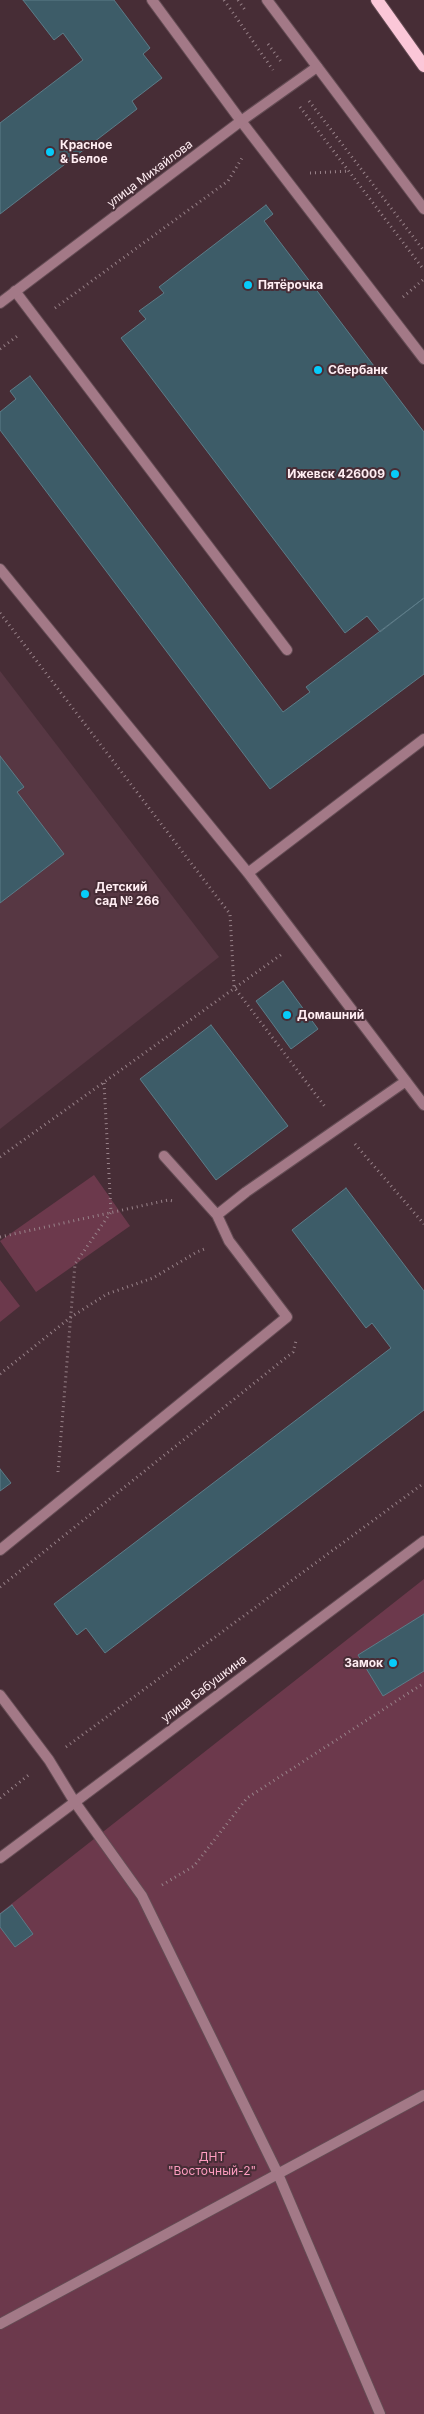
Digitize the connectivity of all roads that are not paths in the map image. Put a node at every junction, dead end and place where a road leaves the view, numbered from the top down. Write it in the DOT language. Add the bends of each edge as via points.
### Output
graph roads {
  1 [pos="152,0"];
  2 [pos="267,0"];
  3 [pos="377,0"];
  4 [pos="424,66"];
  5 [pos="316,67"];
  6 [pos="241,121"];
  7 [pos="424,209"];
  8 [pos="15,291"];
  9 [pos="0,303"];
  10 [pos="424,359"];
  11 [pos="0,569"];
  12 [pos="287,650"];
  13 [pos="424,740"];
  14 [pos="248,873"];
  15 [pos="406,1081"];
  16 [pos="424,1105"];
  17 [pos="164,1156"];
  18 [pos="217,1216"];
  19 [pos="424,1541"];
  20 [pos="0,1550"];
  21 [pos="0,1695"];
  22 [pos="74,1801"];
  23 [pos="0,1858"];
  24 [pos="424,2095"];
  25 [pos="278,2174"];
  26 [pos="0,2324"];
  27 [pos="380,2414"];
  1 -- 6 [label="street"];
  2 -- 5 [label="street"];
  3 -- 4 [label="main road"];
  5 -- 6 [label="street, улица Михайлова"];
  5 -- 7 [label="street"];
  6 -- 8 [label="street, улица Михайлова"];
  6 -- 10 [label="street"];
  8 -- 9 [label="street, улица Михайлова"];
  8 -- 12 [label="street"];
  11 -- 14 [label="street"];
  13 -- 14 [label="street"];
  14 -- 15 [label="street"];
  15 -- 16 [label="street"];
  15 -- 18 [label="street" via="246,1192"];
  17 -- 18 [label="street"];
  18 -- 20 [label="street" via="229,1241 287,1317"];
  19 -- 22 [label="street, улица Бабушкина"];
  21 -- 22 [label="street" via="49,1760"];
  22 -- 23 [label="street, улица Бабушкина"];
  22 -- 25 [label="street" via="142,1896"];
  24 -- 25 [label="street"];
  25 -- 26 [label="street"];
  25 -- 27 [label="street"];
}
